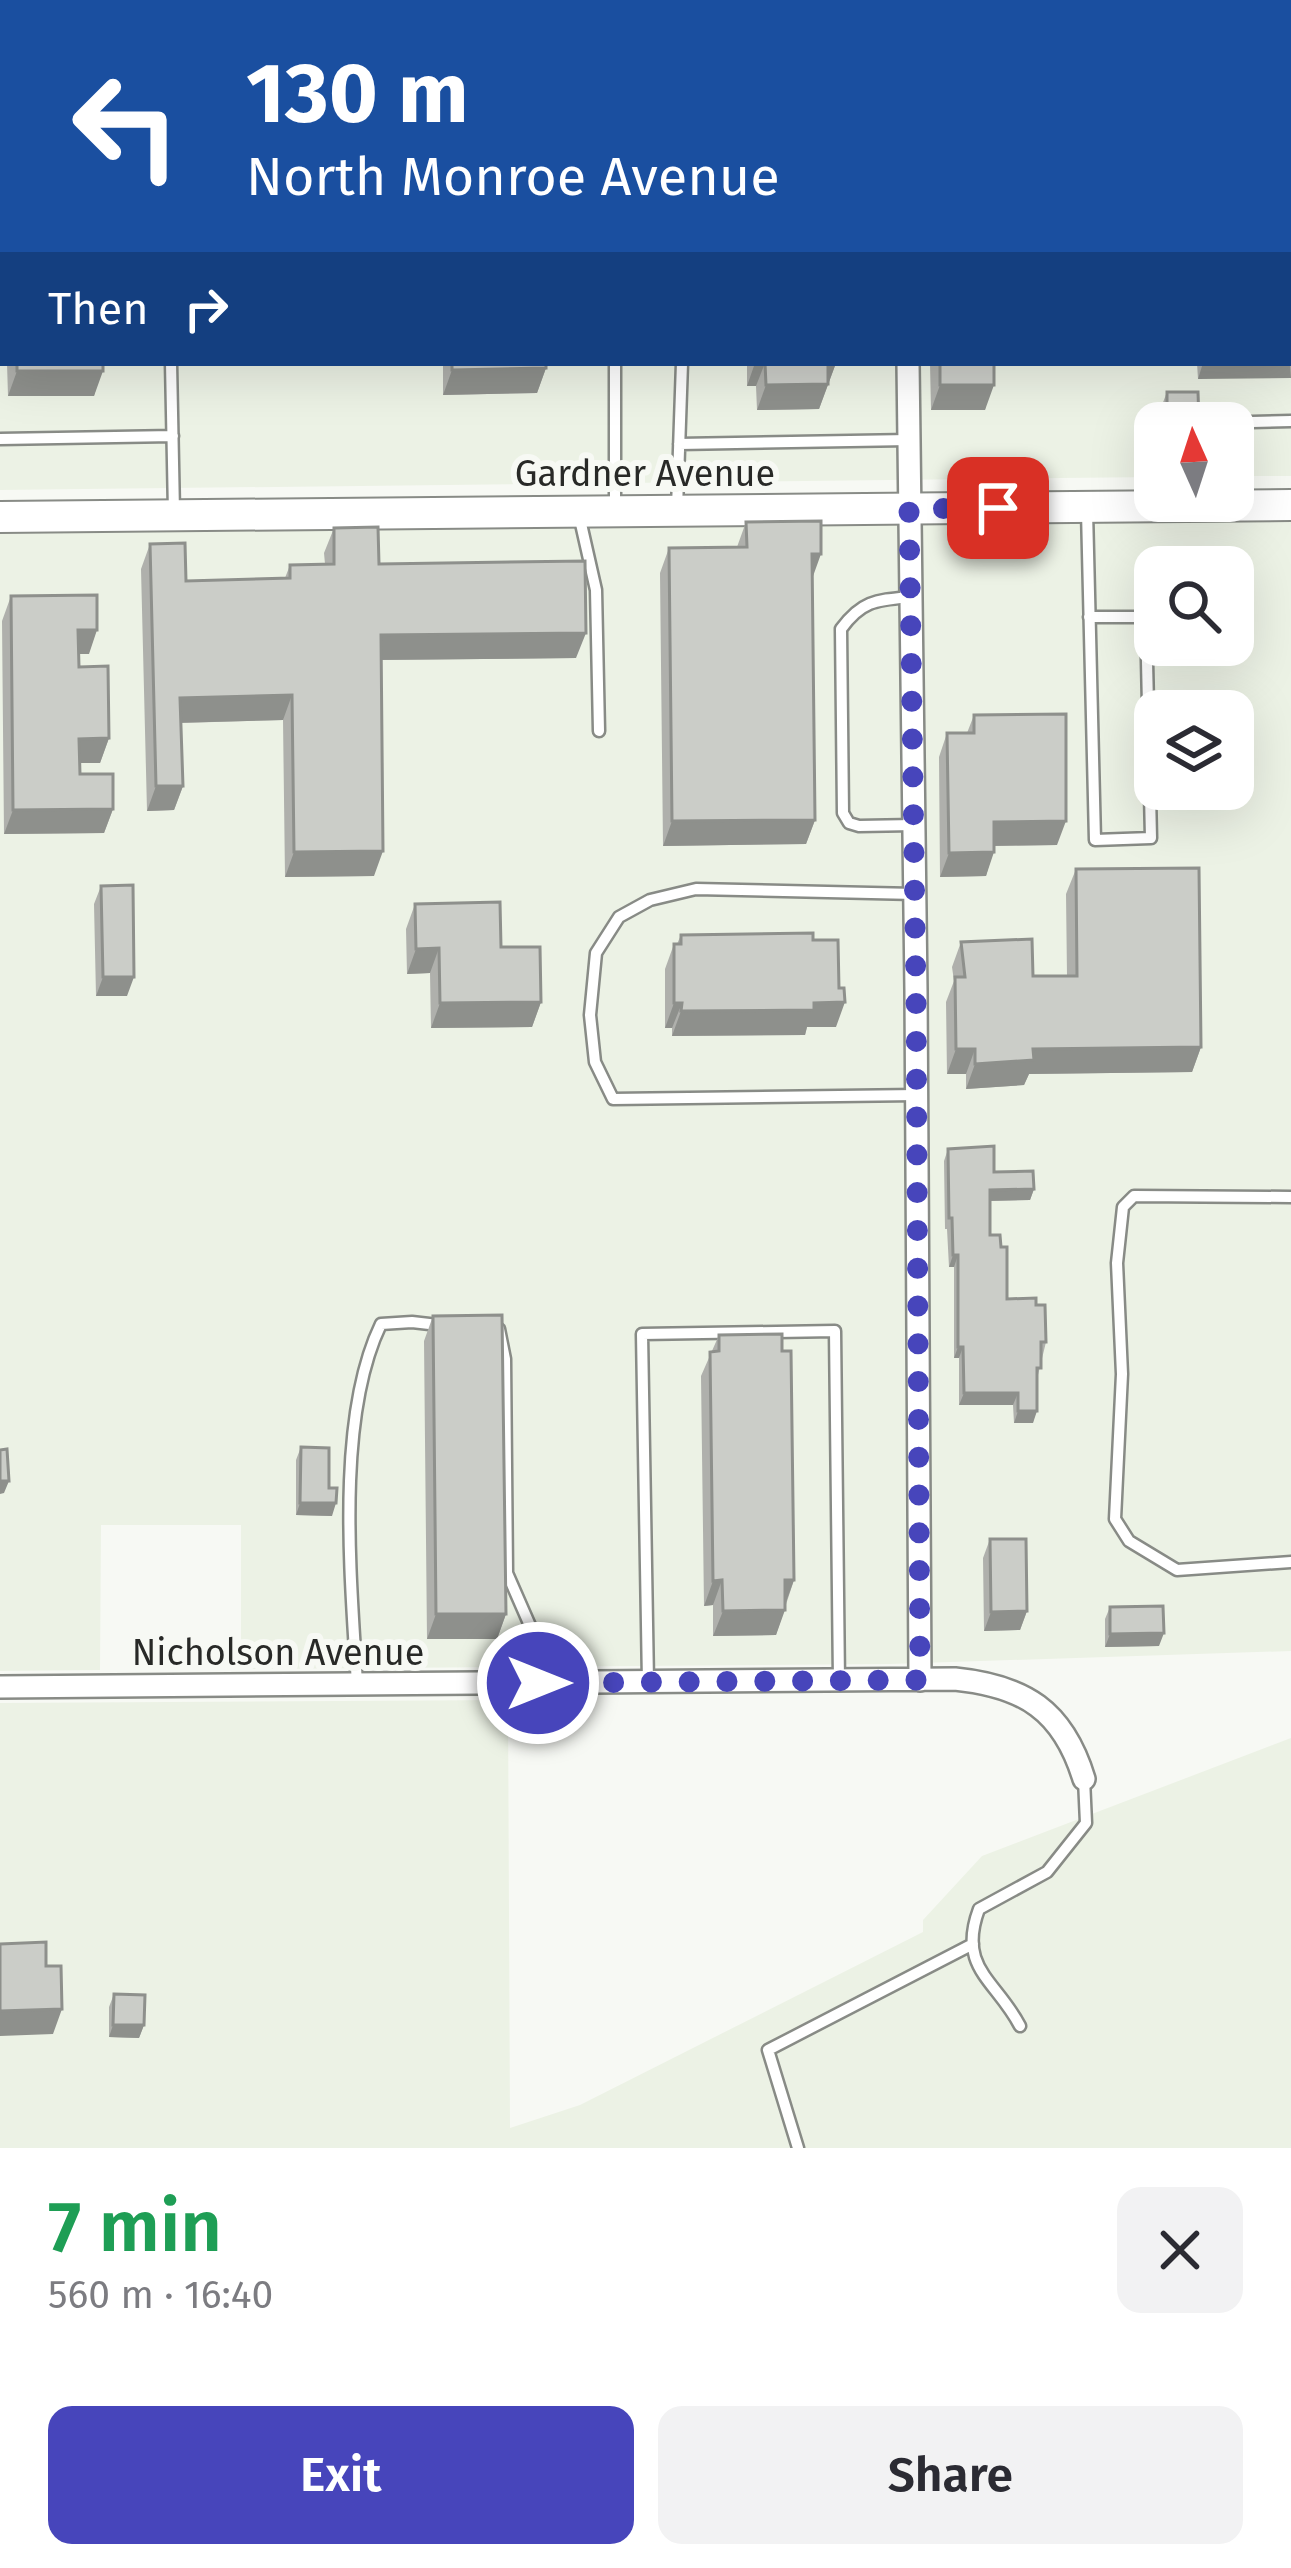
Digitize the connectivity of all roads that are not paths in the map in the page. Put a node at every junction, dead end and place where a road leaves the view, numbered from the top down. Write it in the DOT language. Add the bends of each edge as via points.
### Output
graph roads {
  1 [pos="171,366"];
  2 [pos="615,366"];
  3 [pos="682,366"];
  4 [pos="908,366"];
  5 [pos="1291,421"];
  6 [pos="1254,422"];
  7 [pos="173,436"];
  8 [pos="0,439"];
  9 [pos="909,440"];
  10 [pos="679,444"];
  11 [pos="1254,504"];
  12 [pos="1134,505"];
  13 [pos="1291,505"];
  14 [pos="1087,507"];
  15 [pos="909,509"];
  16 [pos="677,511"];
  17 [pos="578,512"];
  18 [pos="615,512"];
  19 [pos="174,515"];
  20 [pos="0,517"];
  21 [pos="911,597"];
  22 [pos="1089,617"];
  23 [pos="598,730"];
  24 [pos="914,825"];
  25 [pos="915,894"];
  26 [pos="917,1095"];
  27 [pos="1291,1197"];
  28 [pos="459,1328"];
  29 [pos="480,1328"];
  30 [pos="1291,1562"];
  31 [pos="920,1680"];
  32 [pos="838,1681"];
  33 [pos="648,1682"];
  34 [pos="538,1683"];
  35 [pos="357,1684"];
  36 [pos="0,1687"];
  37 [pos="1084,1779"];
  38 [pos="973,1944"];
  39 [pos="1020,2026"];
  40 [pos="798,2148"];
  1 -- 7 [label="lane"];
  2 -- 18 [label="lane"];
  3 -- 10 [label="lane"];
  4 -- 9 [label="street"];
  5 -- 6 [label="lane"];
  7 -- 8 [label="lane"];
  7 -- 19 [label="lane"];
  9 -- 10 [label="lane"];
  9 -- 15 [label="street"];
  10 -- 16 [label="lane"];
  11 -- 13 [label="street, Gardner Avenue"];
  12 -- 14 [label="street, Gardner Avenue"];
  14 -- 15 [label="street, Gardner Avenue"];
  14 -- 22 [label="lane"];
  15 -- 16 [label="street, Gardner Avenue"];
  15 -- 21 [label="street"];
  16 -- 18 [label="street, Gardner Avenue"];
  17 -- 18 [label="street, Gardner Avenue"];
  17 -- 19 [label="street, Gardner Avenue"];
  17 -- 23 [label="lane" via="596,590"];
  19 -- 20 [label="street, Gardner Avenue"];
  21 -- 24 [label="street"];
  21 -- 24 [label="lane" via="875,600 841,629 843,812 860,826"];
  22 -- 22 [label="lane" via="1095,840 1151,838 1146,617"];
  24 -- 25 [label="street"];
  25 -- 26 [label="street"];
  25 -- 26 [label="lane" via="696,889 650,900 619,917 596,953 590,1015 595,1062 613,1100"];
  26 -- 31 [label="street"];
  27 -- 30 [label="lane" via="1134,1196 1123,1207 1115,1519 1129,1541 1178,1570"];
  28 -- 35 [label="lane" via="381,1324 364,1365 349,1481"];
  29 -- 34 [label="lane" via="501,1329 507,1573 535,1637"];
  31 -- 32 [label="street, Nicholson Avenue"];
  31 -- 37 [label="street, Nicholson Avenue" via="974,1681 1030,1698 1066,1736"];
  32 -- 33 [label="street, Nicholson Avenue"];
  32 -- 33 [label="lane" via="835,1331 642,1334"];
  33 -- 34 [label="street, Nicholson Avenue"];
  34 -- 35 [label="street, Nicholson Avenue"];
  35 -- 36 [label="street, Nicholson Avenue"];
  37 -- 38 [label="lane" via="1086,1823 1047,1873 980,1909"];
  38 -- 39 [label="lane" via="974,1962"];
  38 -- 40 [label="lane" via="768,2050"];
}
